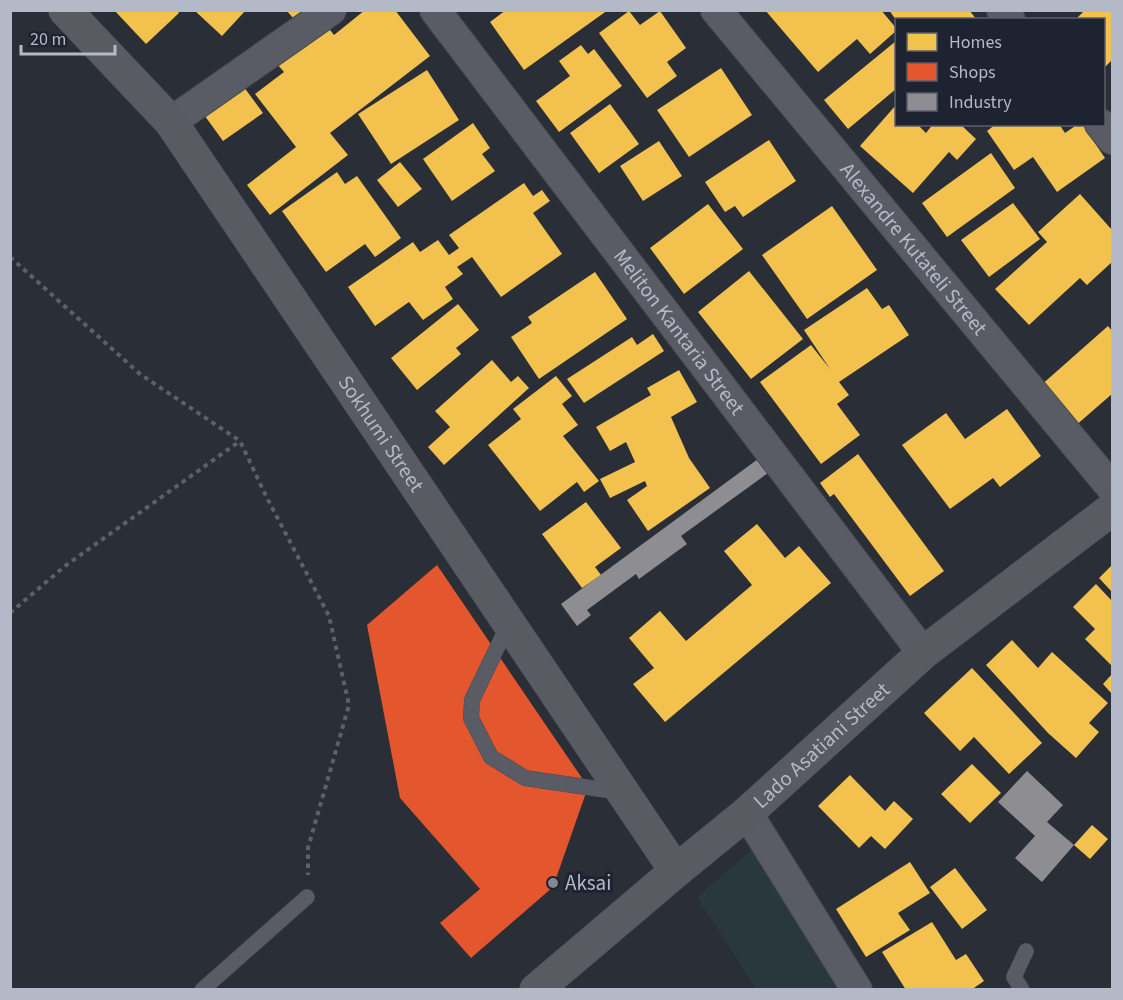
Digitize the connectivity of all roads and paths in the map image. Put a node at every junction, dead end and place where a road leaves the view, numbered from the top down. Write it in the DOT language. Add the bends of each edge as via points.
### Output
graph roads {
  1 [pos="65,10"];
  2 [pos="331,10"];
  3 [pos="435,10"];
  4 [pos="716,10"];
  5 [pos="171,122"];
  6 [pos="1102,126"];
  7 [pos="1113,139"];
  8 [pos="10,257"];
  9 [pos="240,441"];
  10 [pos="1113,488"];
  11 [pos="1113,509"];
  12 [pos="10,613"];
  13 [pos="509,623"];
  14 [pos="923,653"];
  15 [pos="624,792"];
  16 [pos="747,813"];
  17 [pos="676,871"];
  18 [pos="307,897"];
  19 [pos="1026,951"];
  20 [pos="202,990"];
  21 [pos="536,990"];
  22 [pos="857,990"];
  23 [pos="1022,990"];
  1 -- 5 [label="street, Sokhumi Street"];
  2 -- 5 [label="street"];
  3 -- 14 [label="street, Meliton Kantaria Street"];
  4 -- 10 [label="street, Alexandre Kutateli Street"];
  5 -- 13 [label="street, Sokhumi Street"];
  6 -- 7 [label="street"];
  8 -- 9 [label="path" via="140,374"];
  9 -- 12 [label="path" via="65,566"];
  9 -- 18 [label="path" via="328,616 349,705 308,848"];
  11 -- 14 [label="street, Lado Asatiani Street"];
  13 -- 15 [label="street, Sokhumi Street"];
  13 -- 15 [label="lane" via="472,700 471,718 491,757 525,778"];
  14 -- 16 [label="street, Lado Asatiani Street"];
  15 -- 17 [label="street, Sokhumi Street"];
  16 -- 17 [label="street, Lado Asatiani Street"];
  16 -- 22 [label="street"];
  17 -- 21 [label="street, Lado Asatiani Street"];
  18 -- 20 [label="lane"];
  19 -- 23 [label="lane" via="1014,977"];
}
